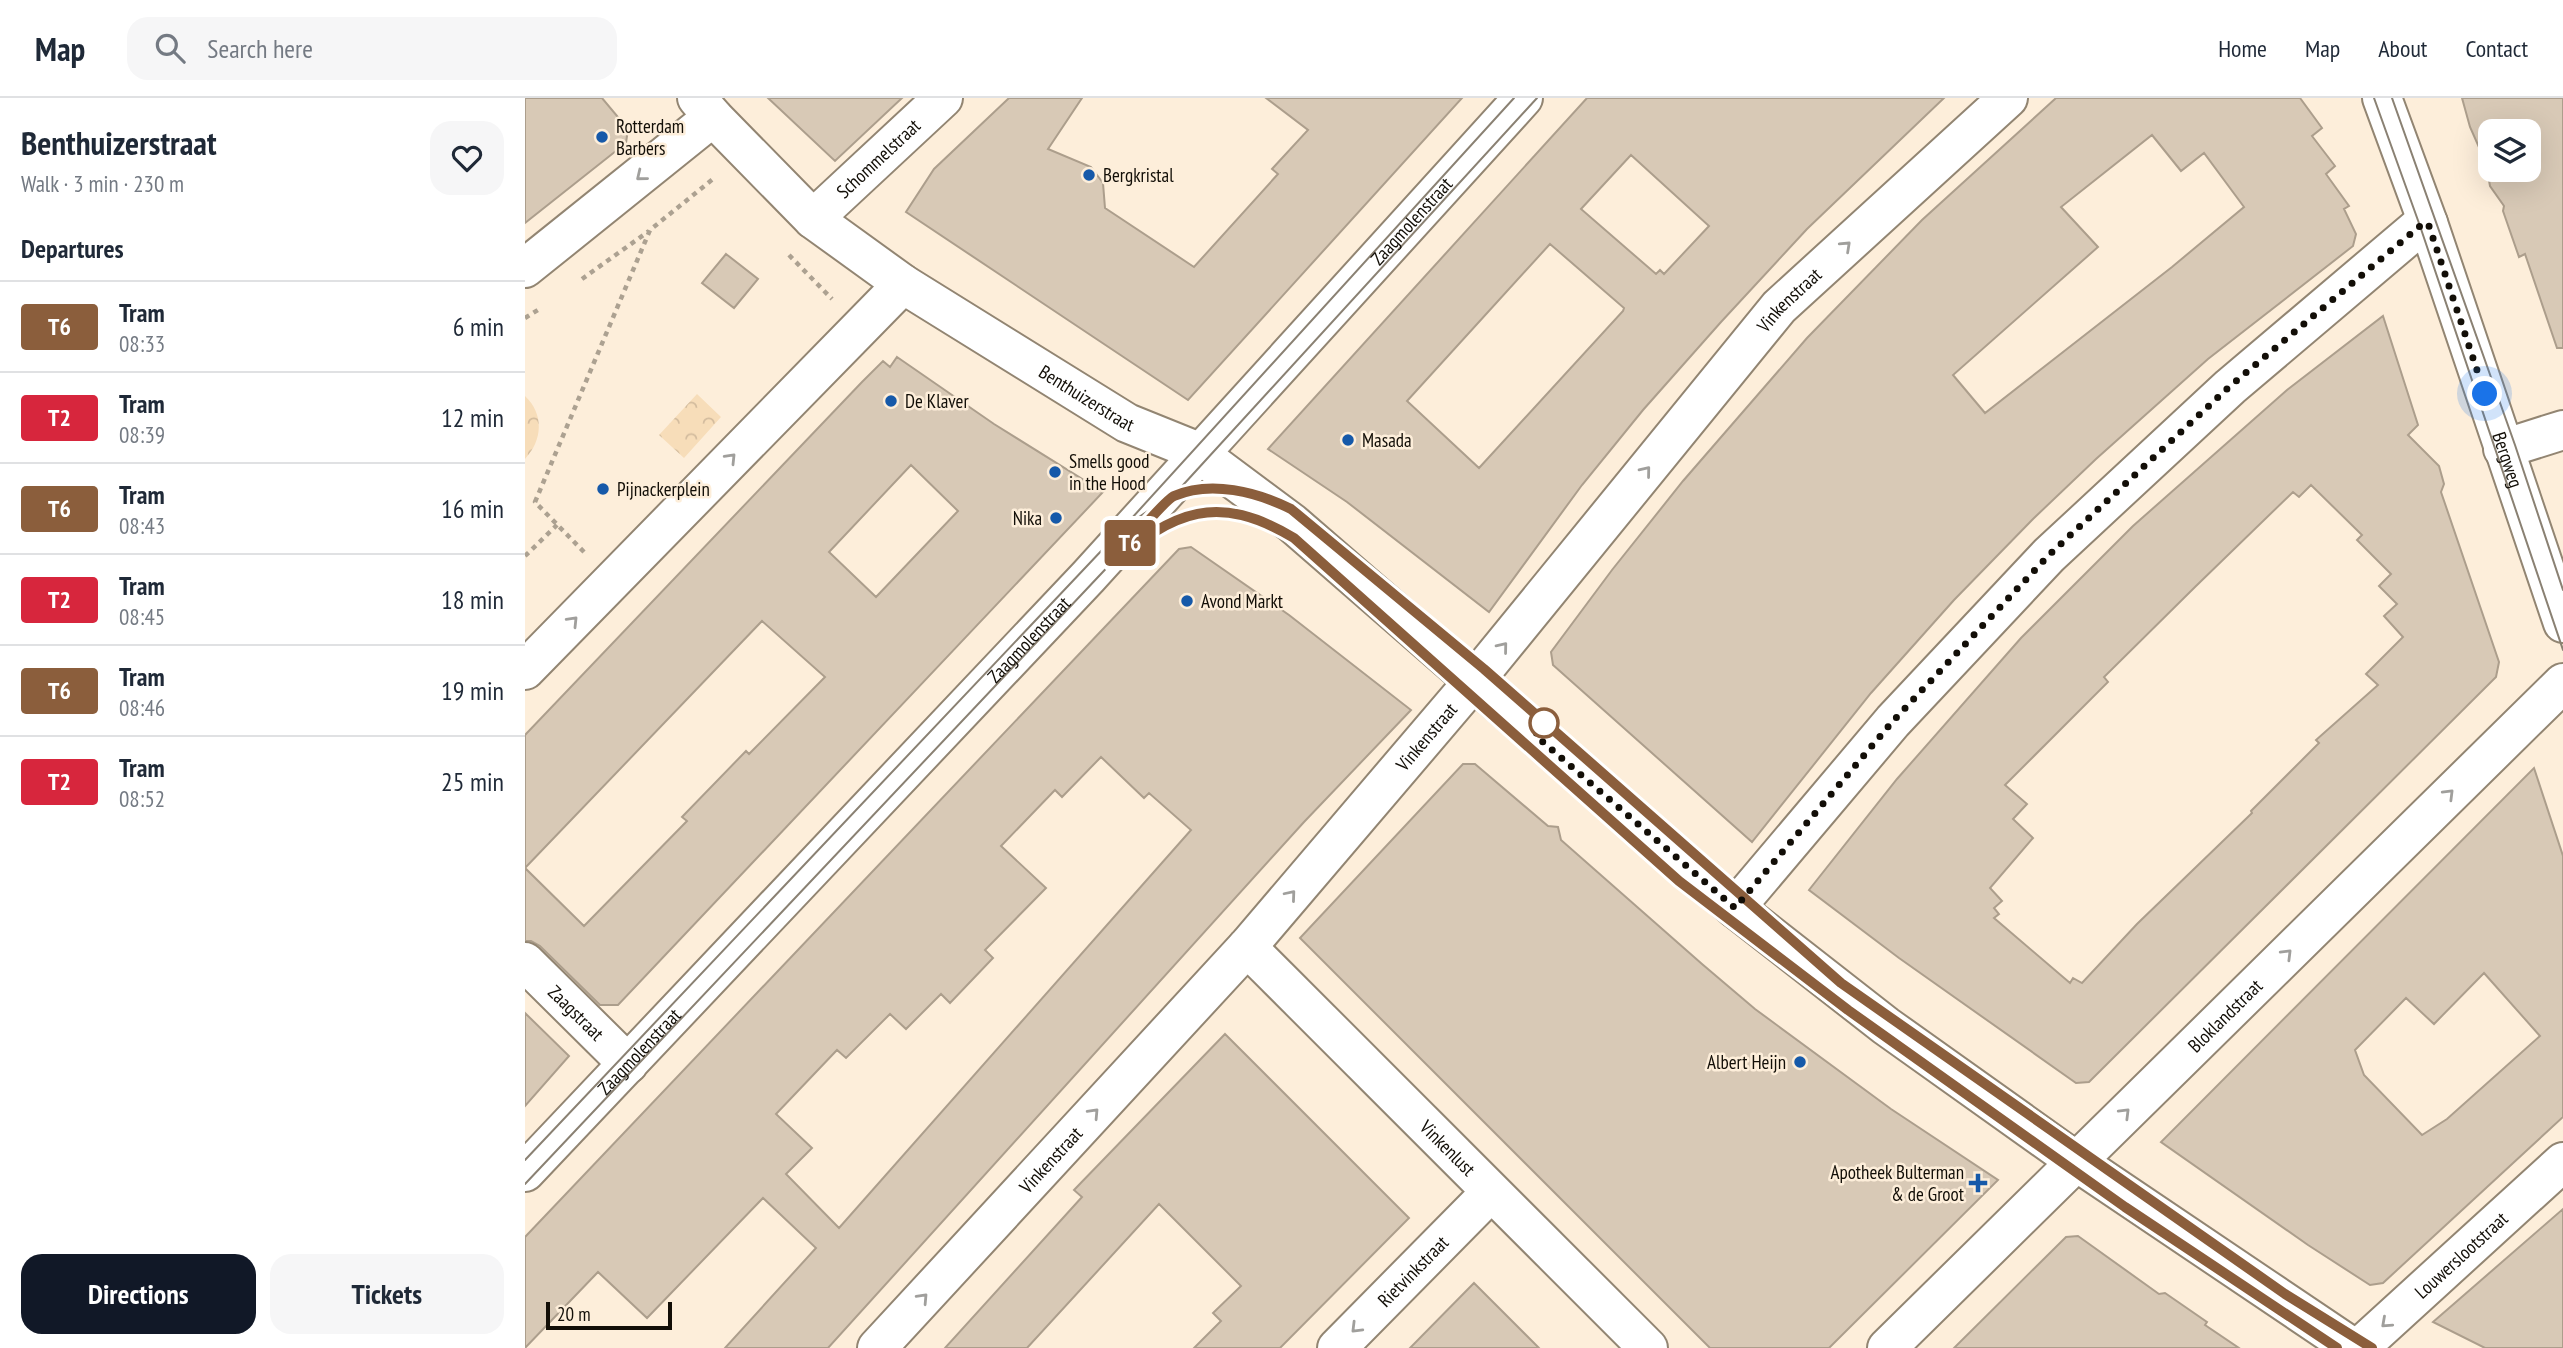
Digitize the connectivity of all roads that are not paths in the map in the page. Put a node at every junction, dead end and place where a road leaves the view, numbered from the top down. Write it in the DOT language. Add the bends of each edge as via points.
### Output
graph roads {
  1 [pos="943,98"];
  2 [pos="1524,98"];
  3 [pos="2008,98"];
  4 [pos="2382,98"];
  5 [pos="705,108"];
  6 [pos="813,219"];
  7 [pos="2428,223"];
  8 [pos="525,268"];
  9 [pos="903,284"];
  10 [pos="2563,430"];
  11 [pos="2503,449"];
  12 [pos="1200,454"];
  13 [pos="2563,623"];
  14 [pos="525,670"];
  15 [pos="1473,681"];
  16 [pos="2563,682"];
  17 [pos="1735,908"];
  18 [pos="1247,947"];
  19 [pos="525,962"];
  20 [pos="628,1063"];
  21 [pos="2077,1162"];
  22 [pos="2563,1162"];
  23 [pos="525,1172"];
  24 [pos="1490,1192"];
  25 [pos="877,1348"];
  26 [pos="1337,1348"];
  27 [pos="1648,1348"];
  28 [pos="1887,1348"];
  29 [pos="2353,1348"];
  30 [pos="2359,1348"];
  1 -- 6 [label="street, Schommelstraat"];
  2 -- 12 [label="street, Zaagmolenstraat"];
  15 -- 3 [label="street, Vinkenstraat, one-way" via="1779,307"];
  4 -- 7 [label="street, Bergweg"];
  5 -- 6 [label="street, Benthuizerstraat"];
  5 -- 8 [label="street, one-way"];
  6 -- 9 [label="street, Benthuizerstraat"];
  7 -- 11 [label="street, Bergweg"];
  7 -- 17 [label="street" via="2229,387 2049,555 1893,721"];
  9 -- 12 [label="street, Benthuizerstraat" via="1127,423"];
  14 -- 9 [label="street, one-way"];
  10 -- 11 [label="street"];
  11 -- 13 [label="street, Bergweg"];
  12 -- 15 [label="street, Benthuizerstraat" via="1292,523"];
  12 -- 20 [label="street, Zaagmolenstraat"];
  15 -- 17 [label="street, Benthuizerstraat"];
  18 -- 15 [label="street, Vinkenstraat, one-way"];
  21 -- 16 [label="street, Bloklandstraat, one-way"];
  17 -- 21 [label="street, Benthuizerstraat" via="1886,1026"];
  18 -- 24 [label="street, Vinkenlust"];
  25 -- 18 [label="street, Vinkenstraat, one-way"];
  19 -- 20 [label="street, Zaagstraat"];
  20 -- 23 [label="street, Zaagmolenstraat"];
  21 -- 28 [label="street, Bloklandstraat"];
  21 -- 29 [label="street, Benthuizerstraat"];
  22 -- 30 [label="street, Louwerslootstraat, one-way"];
  24 -- 26 [label="street, Rietvinkstraat, one-way"];
  24 -- 27 [label="street, Vinkenlust"];
}
